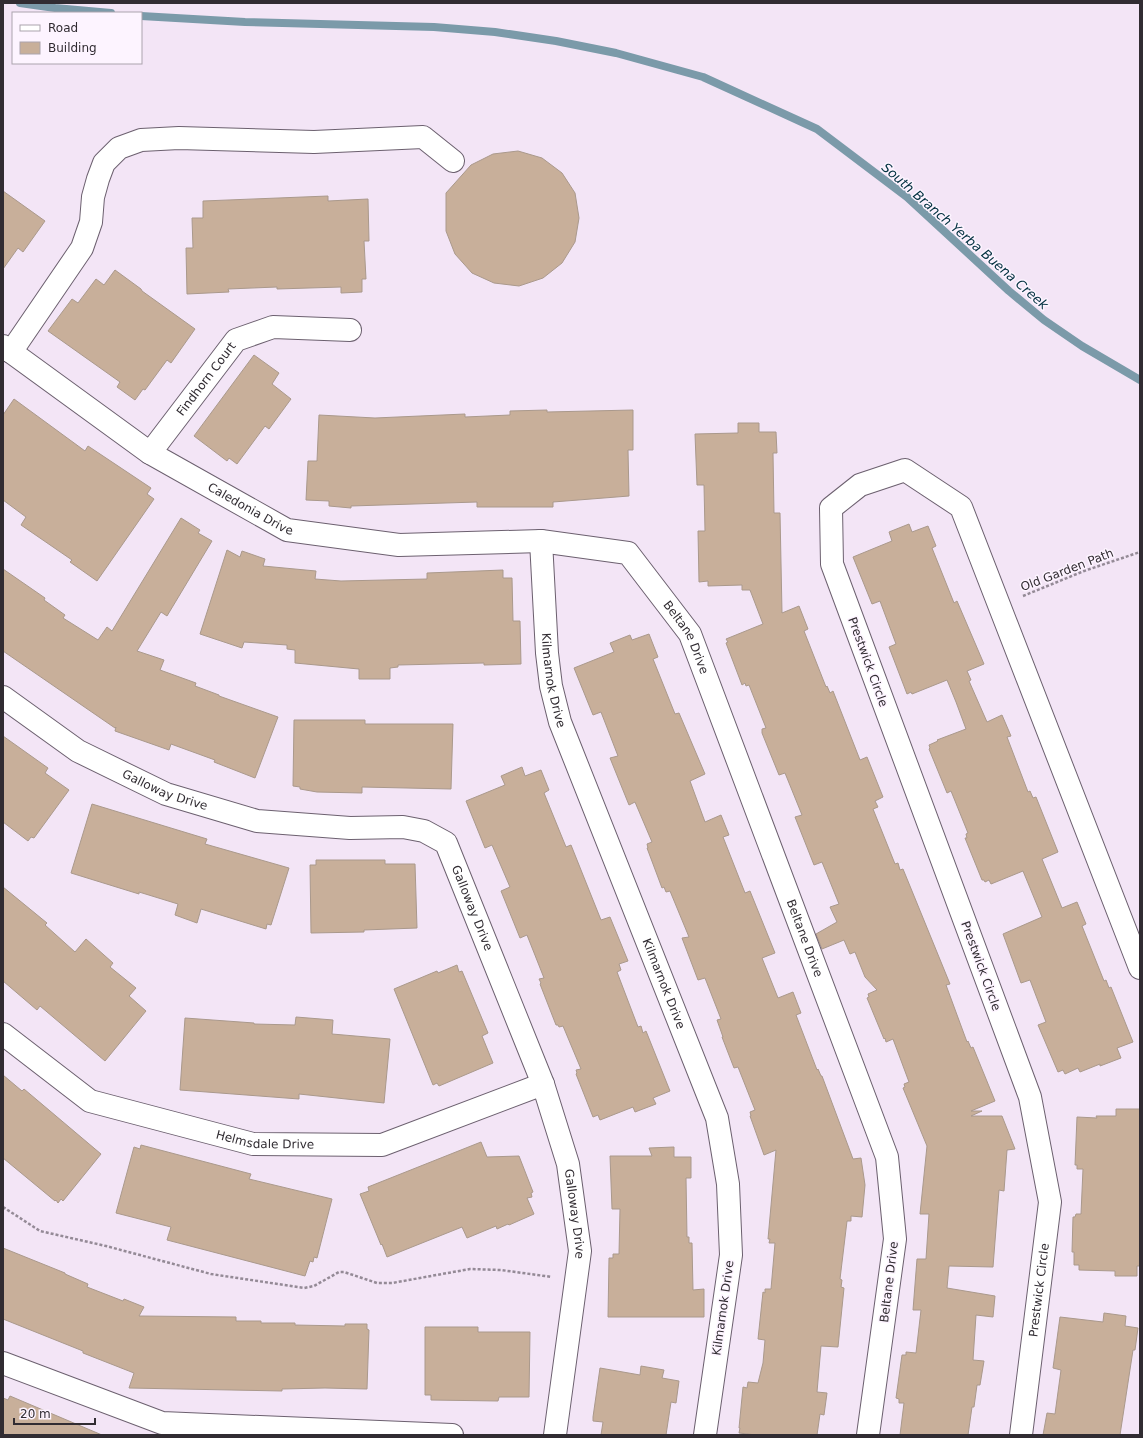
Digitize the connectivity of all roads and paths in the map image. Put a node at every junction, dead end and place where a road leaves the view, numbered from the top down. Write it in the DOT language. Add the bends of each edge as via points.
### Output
graph roads {
  1 [pos="453,161"];
  2 [pos="350,330"];
  3 [pos="7,349"];
  4 [pos="150,453"];
  5 [pos="541,541"];
  6 [pos="1140,552"];
  7 [pos="1000,606"];
  8 [pos="3,697"];
  9 [pos="1140,968"];
  10 [pos="3,1034"];
  11 [pos="543,1084"];
  12 [pos="3,1207"];
  13 [pos="576,1280"];
  14 [pos="3,1363"];
  15 [pos="452,1435"];
  16 [pos="555,1435"];
  17 [pos="705,1435"];
  18 [pos="868,1435"];
  19 [pos="1021,1435"];
  1 -- 3 [label="street" via="423,137 314,142 179,138 141,140 119,148 104,163 98,179 93,197 91,222 82,248"];
  2 -- 4 [label="street, Findhorn Court" via="273,327 236,340"];
  3 -- 4 [label="street, Caledonia Drive"];
  4 -- 5 [label="street, Caledonia Drive" via="287,530 400,545"];
  5 -- 17 [label="street, Kilmarnok Drive" via="547,653 551,686 560,722 717,1118 728,1184 731,1255"];
  5 -- 18 [label="street, Beltane Drive" via="628,553 690,634 887,1157 895,1239"];
  6 -- 7 [label="path, Old Garden Path" via="1084,571"];
  7 -- 9 [label="street, Prestwick Circle"];
  7 -- 19 [label="street, Prestwick Circle" via="961,507 905,470 860,485 831,508 832,564 1030,1097 1050,1202"];
  8 -- 11 [label="street, Galloway Drive" via="78,751 166,794 257,822 350,828 403,827 424,831 446,843"];
  10 -- 11 [label="street, Helmsdale Drive" via="90,1101 253,1144 382,1145"];
  11 -- 13 [label="street, Galloway Drive" via="568,1164 580,1251"];
  12 -- 13 [label="path" via="40,1231 211,1274 304,1288 314,1286 339,1272 377,1283 392,1283 470,1269 501,1270"];
  13 -- 16 [label="street, Galloway Drive"];
  14 -- 15 [label="street" via="162,1423"];
}
